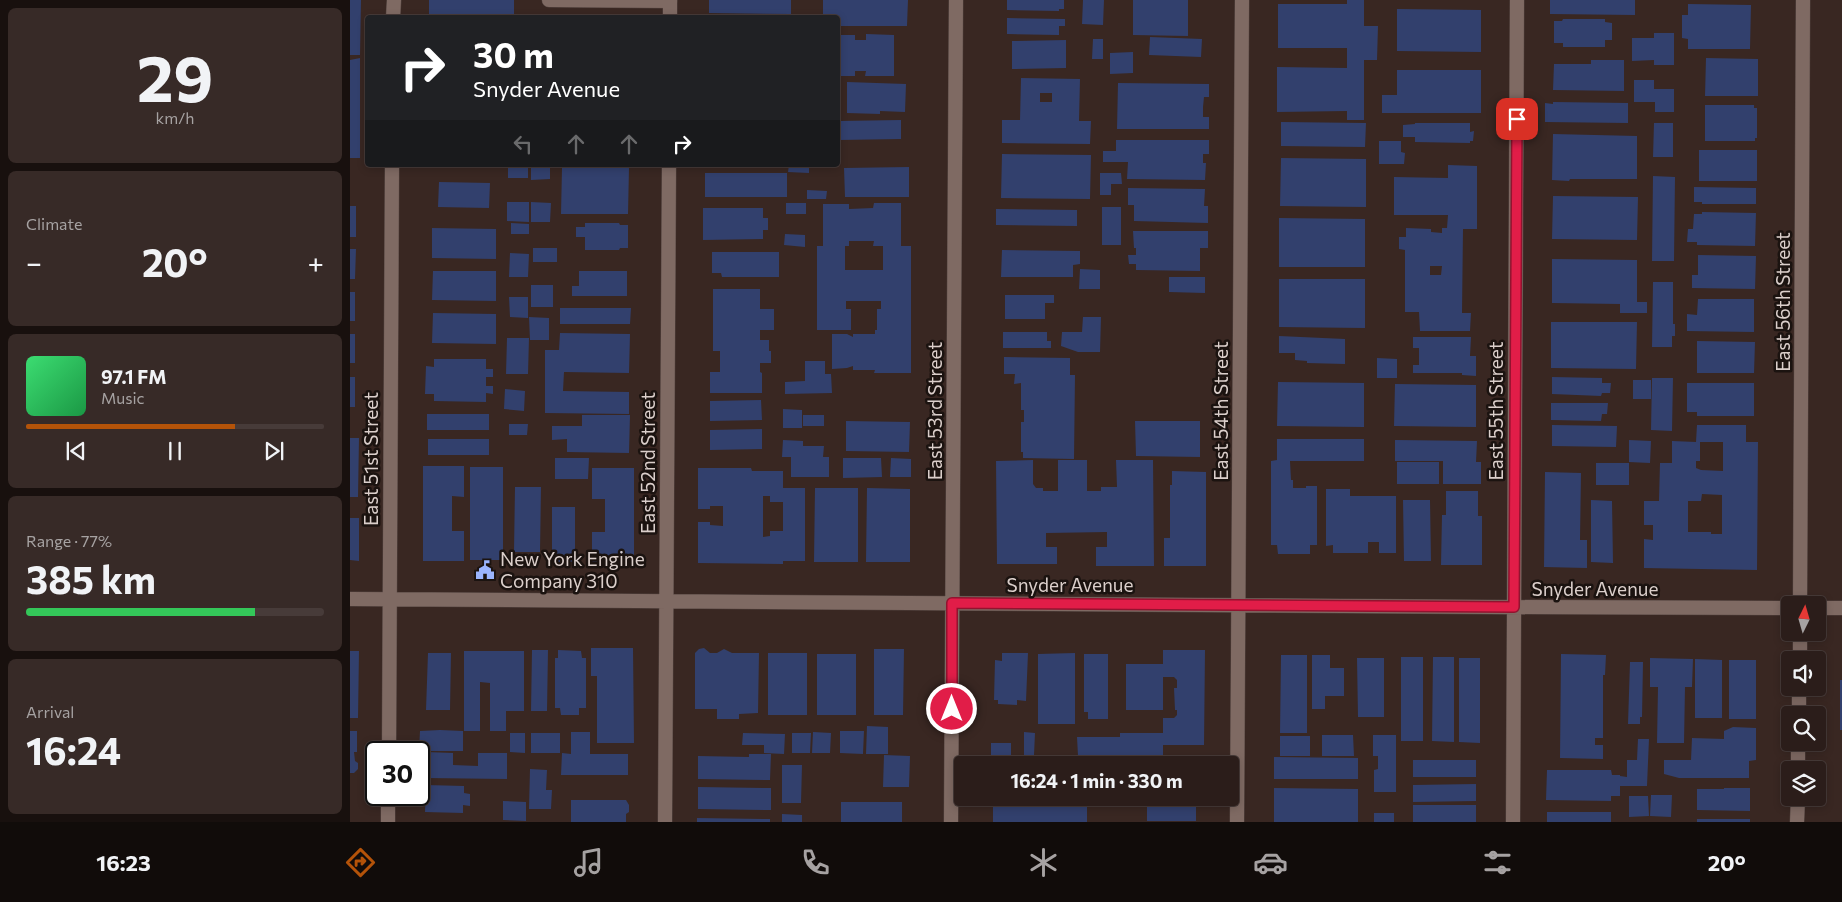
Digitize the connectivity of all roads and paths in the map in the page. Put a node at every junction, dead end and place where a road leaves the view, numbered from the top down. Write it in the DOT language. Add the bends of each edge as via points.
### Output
graph roads {
  1 [pos="394,0"];
  2 [pos="549,0"];
  3 [pos="956,0"];
  4 [pos="1242,0"];
  5 [pos="1517,0"];
  6 [pos="1803,0"];
  7 [pos="670,1"];
  8 [pos="393,15"];
  9 [pos="670,15"];
  10 [pos="392,167"];
  11 [pos="669,167"];
  12 [pos="1800,596"];
  13 [pos="350,599"];
  14 [pos="389,599"];
  15 [pos="666,602"];
  16 [pos="952,603"];
  17 [pos="1239,605"];
  18 [pos="1514,607"];
  19 [pos="1781,608"];
  20 [pos="1826,608"];
  21 [pos="1842,608"];
  22 [pos="388,741"];
  23 [pos="388,806"];
  24 [pos="1798,806"];
  25 [pos="388,822"];
  26 [pos="665,822"];
  27 [pos="951,822"];
  28 [pos="1237,822"];
  29 [pos="1513,822"];
  30 [pos="1797,822"];
  1 -- 8 [label="street"];
  2 -- 7 [label="street"];
  3 -- 16 [label="street, East 53rd Street"];
  4 -- 17 [label="street, East 54th Street"];
  5 -- 18 [label="street, East 55th Street"];
  6 -- 12 [label="street, East 56th Street"];
  7 -- 9 [label="street"];
  10 -- 14 [label="street, East 51st Street"];
  11 -- 15 [label="street, East 52nd Street"];
  13 -- 14 [label="street, Snyder Avenue"];
  14 -- 15 [label="street, Snyder Avenue"];
  14 -- 22 [label="street, East 51st Street"];
  15 -- 16 [label="street, Snyder Avenue"];
  15 -- 26 [label="street, East 52nd Street"];
  16 -- 17 [label="street, Snyder Avenue"];
  16 -- 27 [label="street, East 53rd Street"];
  17 -- 18 [label="street, Snyder Avenue"];
  17 -- 28 [label="street, East 54th Street"];
  18 -- 19 [label="street, Snyder Avenue"];
  18 -- 29 [label="street, East 55th Street"];
  20 -- 21 [label="street"];
  23 -- 25 [label="street"];
  24 -- 30 [label="street"];
}
